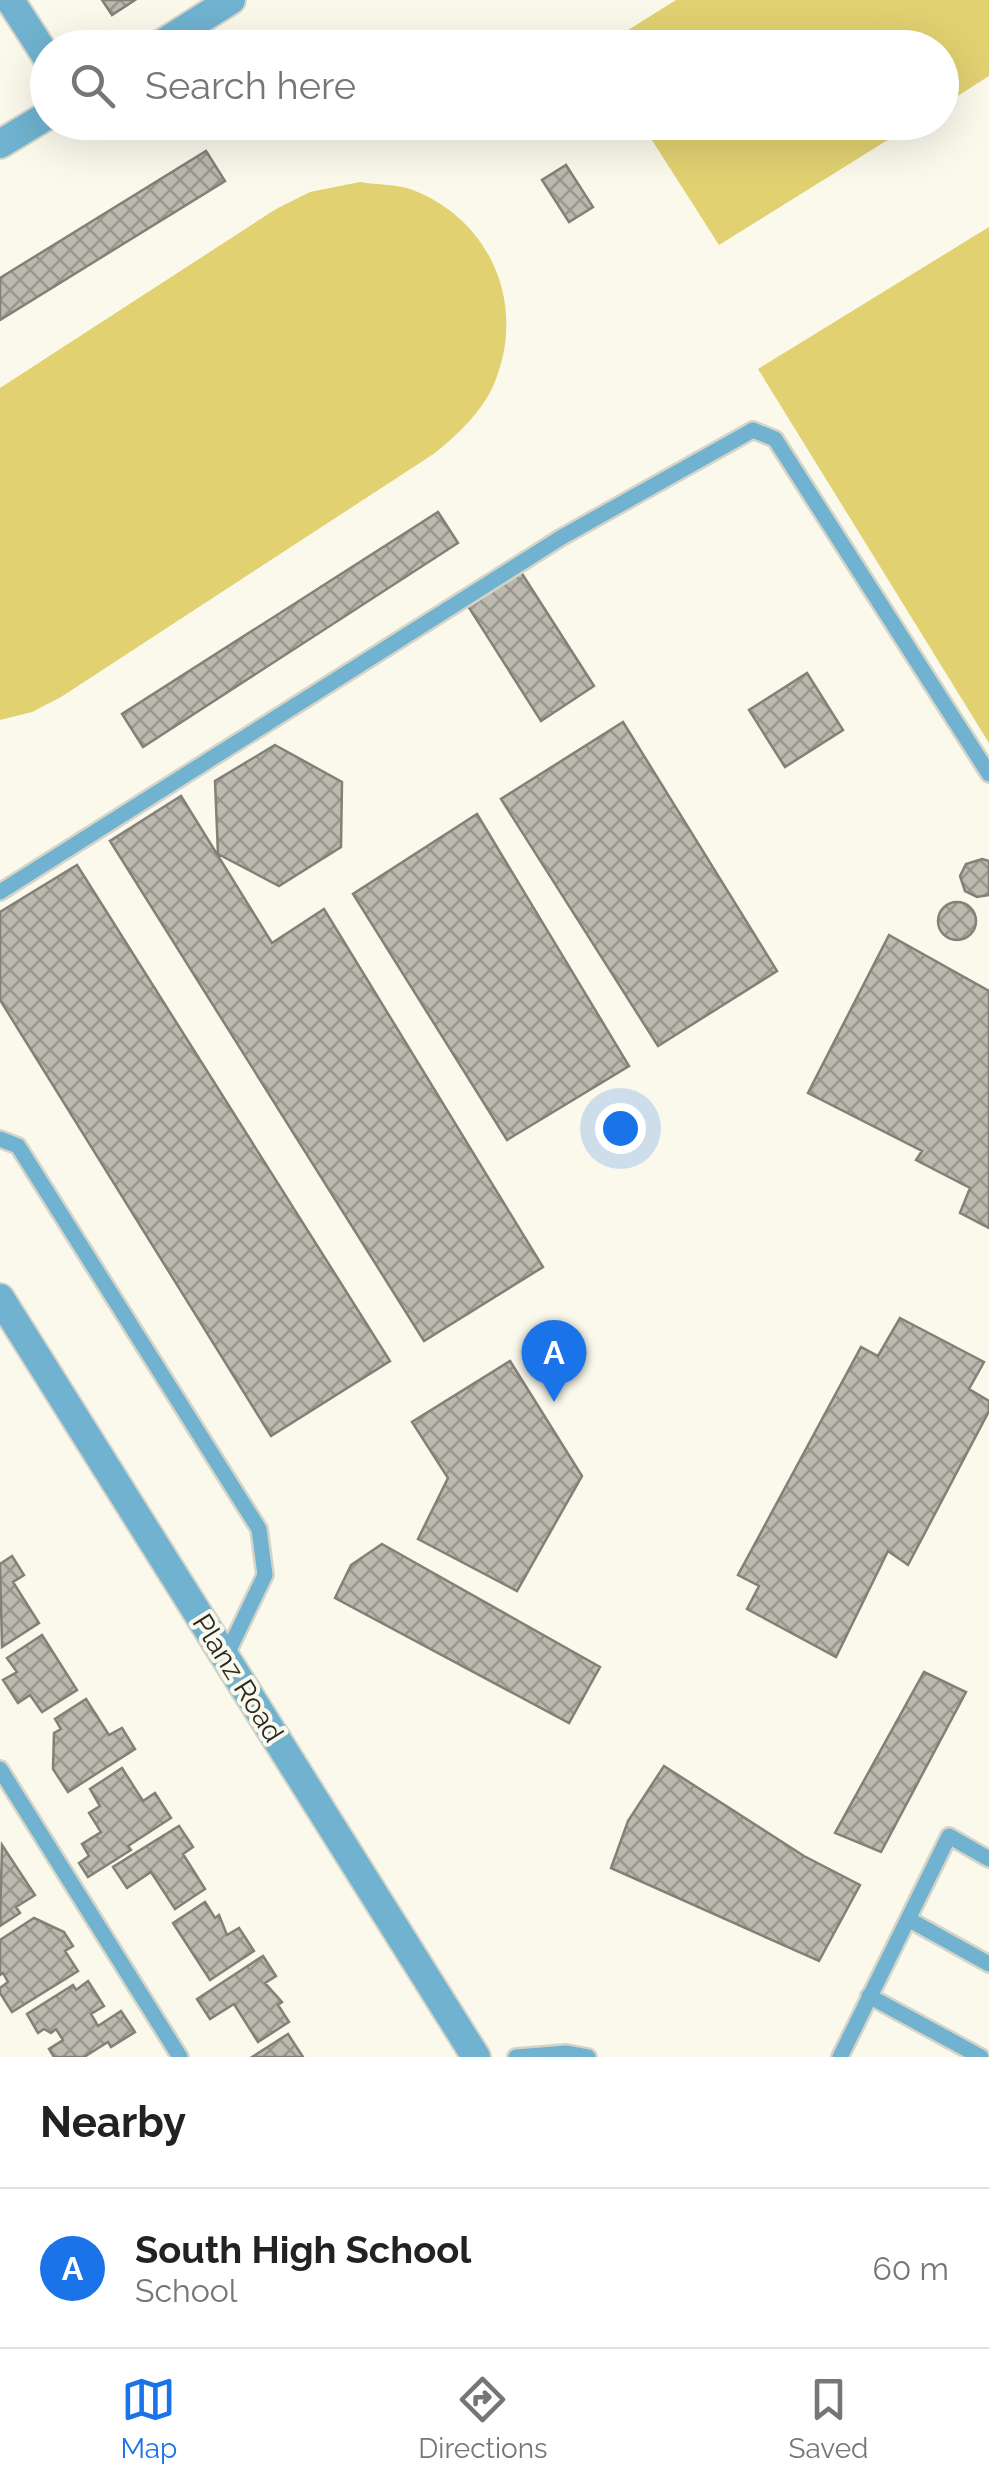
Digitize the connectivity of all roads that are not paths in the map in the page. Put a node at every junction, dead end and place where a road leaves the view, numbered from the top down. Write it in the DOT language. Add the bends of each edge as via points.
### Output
graph roads {
  1 [pos="10,0"];
  2 [pos="231,0"];
  3 [pos="184,30"];
  4 [pos="30,32"];
  5 [pos="30,125"];
  6 [pos="0,144"];
  7 [pos="989,774"];
  8 [pos="0,892"];
  9 [pos="0,1139"];
  10 [pos="0,1298"];
  11 [pos="225,1658"];
  12 [pos="0,1769"];
  13 [pos="989,1859"];
  14 [pos="908,1919"];
  15 [pos="989,1964"];
  16 [pos="869,1996"];
  17 [pos="180,2057"];
  18 [pos="476,2057"];
  19 [pos="516,2057"];
  20 [pos="588,2057"];
  21 [pos="840,2057"];
  22 [pos="981,2057"];
  1 -- 4 [label="street"];
  2 -- 3 [label="street"];
  5 -- 6 [label="street"];
  7 -- 8 [label="lane" via="776,439 754,430 562,537"];
  9 -- 11 [label="lane" via="18,1146 259,1529 265,1576"];
  10 -- 11 [label="street, Planz Road"];
  11 -- 18 [label="street, Planz Road"];
  12 -- 17 [label="lane"];
  13 -- 14 [label="lane" via="948,1836"];
  14 -- 15 [label="lane"];
  14 -- 16 [label="lane"];
  16 -- 21 [label="lane"];
  16 -- 22 [label="lane"];
  19 -- 20 [label="lane"];
}
